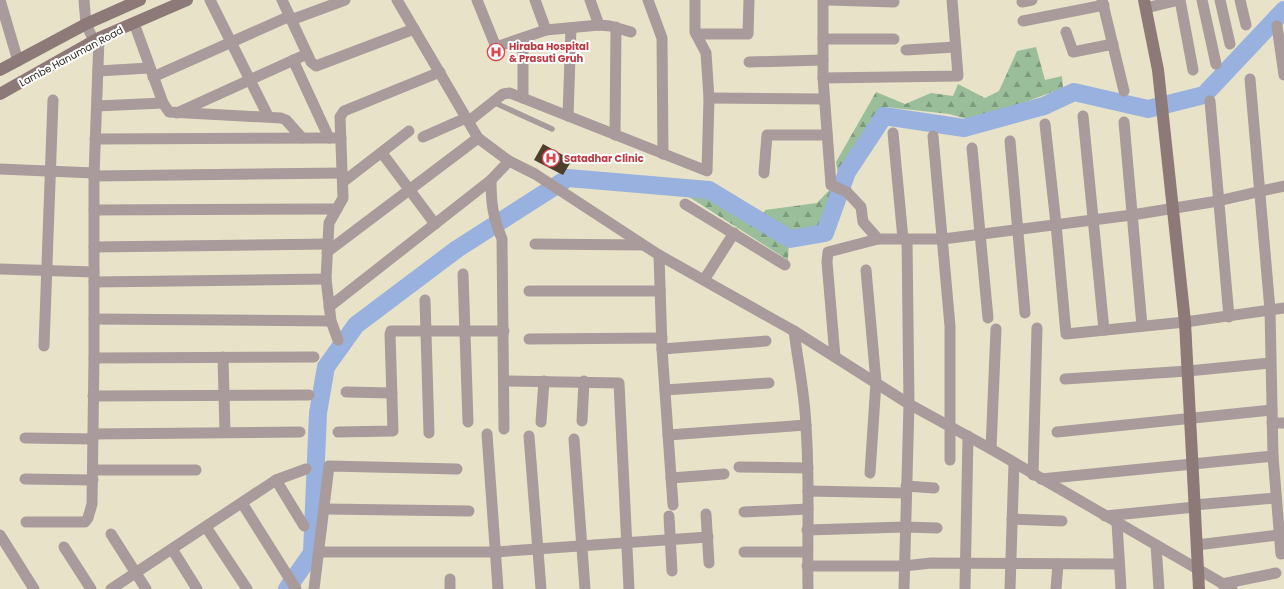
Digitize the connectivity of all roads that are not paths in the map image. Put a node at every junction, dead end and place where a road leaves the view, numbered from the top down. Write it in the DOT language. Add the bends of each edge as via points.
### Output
graph roads {
  1 [pos="0,0"];
  2 [pos="84,0"];
  3 [pos="140,0"];
  4 [pos="187,0"];
  5 [pos="210,0"];
  6 [pos="282,0"];
  7 [pos="345,0"];
  8 [pos="397,0"];
  9 [pos="477,0"];
  10 [pos="535,0"];
  11 [pos="590,0"];
  12 [pos="648,0"];
  13 [pos="695,0"];
  14 [pos="749,0"];
  15 [pos="823,0"];
  16 [pos="828,0"];
  17 [pos="952,0"];
  18 [pos="1180,0"];
  19 [pos="1202,0"];
  20 [pos="1220,0"];
  21 [pos="1240,0"];
  22 [pos="894,2"];
  23 [pos="1103,3"];
  24 [pos="1145,4"];
  25 [pos="291,18"];
  26 [pos="1023,21"];
  27 [pos="134,22"];
  28 [pos="86,24"];
  29 [pos="599,25"];
  30 [pos="1246,25"];
  31 [pos="1277,26"];
  32 [pos="616,27"];
  33 [pos="571,28"];
  34 [pos="414,29"];
  35 [pos="546,30"];
  36 [pos="631,32"];
  37 [pos="1066,32"];
  38 [pos="696,34"];
  39 [pos="523,38"];
  40 [pos="894,38"];
  41 [pos="823,39"];
  42 [pos="96,40"];
  43 [pos="230,42"];
  44 [pos="1113,44"];
  45 [pos="1230,44"];
  46 [pos="955,46"];
  47 [pos="906,50"];
  48 [pos="307,54"];
  49 [pos="293,60"];
  50 [pos="823,60"];
  51 [pos="18,61"];
  52 [pos="749,62"];
  53 [pos="1216,64"];
  54 [pos="0,70"];
  55 [pos="1193,70"];
  56 [pos="98,71"];
  57 [pos="440,72"];
  58 [pos="151,73"];
  59 [pos="1284,75"];
  60 [pos="823,78"];
  61 [pos="1250,79"];
  62 [pos="249,80"];
  63 [pos="1124,91"];
  64 [pos="0,94"];
  65 [pos="523,98"];
  66 [pos="709,98"];
  67 [pos="824,98"];
  68 [pos="53,100"];
  69 [pos="1210,101"];
  70 [pos="493,102"];
  71 [pos="163,103"];
  72 [pos="97,106"];
  73 [pos="174,114"];
  74 [pos="268,116"];
  75 [pos="568,116"];
  76 [pos="1083,116"];
  77 [pos="467,119"];
  78 [pos="1124,122"];
  79 [pos="1045,124"];
  80 [pos="552,129"];
  81 [pos="409,131"];
  82 [pos="893,133"];
  83 [pos="615,135"];
  84 [pos="827,135"];
  85 [pos="933,136"];
  86 [pos="423,137"];
  87 [pos="302,138"];
  88 [pos="329,138"];
  89 [pos="341,138"];
  90 [pos="478,138"];
  91 [pos="95,139"];
  92 [pos="1010,141"];
  93 [pos="972,148"];
  94 [pos="382,153"];
  95 [pos="663,154"];
  96 [pos="509,161"];
  97 [pos="0,169"];
  98 [pos="50,171"];
  99 [pos="764,173"];
  100 [pos="94,174"];
  101 [pos="342,177"];
  102 [pos="491,180"];
  103 [pos="1284,186"];
  104 [pos="408,190"];
  105 [pos="1260,192"];
  106 [pos="1218,201"];
  107 [pos="685,204"];
  108 [pos="1173,208"];
  109 [pos="337,209"];
  110 [pos="94,210"];
  111 [pos="1132,215"];
  112 [pos="1093,221"];
  113 [pos="435,224"];
  114 [pos="1056,224"];
  115 [pos="1018,229"];
  116 [pos="734,233"];
  117 [pos="979,234"];
  118 [pos="878,239"];
  119 [pos="905,239"];
  120 [pos="943,239"];
  121 [pos="535,244"];
  122 [pos="643,245"];
  123 [pos="94,247"];
  124 [pos="327,248"];
  125 [pos="659,255"];
  126 [pos="785,265"];
  127 [pos="0,269"];
  128 [pos="47,270"];
  129 [pos="866,270"];
  130 [pos="463,274"];
  131 [pos="94,277"];
  132 [pos="326,279"];
  133 [pos="704,280"];
  134 [pos="529,291"];
  135 [pos="660,291"];
  136 [pos="425,300"];
  137 [pos="329,307"];
  138 [pos="1284,308"];
  139 [pos="1270,310"];
  140 [pos="1025,313"];
  141 [pos="1229,317"];
  142 [pos="988,318"];
  143 [pos="94,319"];
  144 [pos="331,321"];
  145 [pos="1185,322"];
  146 [pos="1142,326"];
  147 [pos="1037,328"];
  148 [pos="996,329"];
  149 [pos="1104,330"];
  150 [pos="425,331"];
  151 [pos="465,331"];
  152 [pos="504,331"];
  153 [pos="794,331"];
  154 [pos="529,339"];
  155 [pos="338,340"];
  156 [pos="766,340"];
  157 [pos="662,343"];
  158 [pos="44,346"];
  159 [pos="223,357"];
  160 [pos="314,357"];
  161 [pos="835,357"];
  162 [pos="94,358"];
  163 [pos="1270,363"];
  164 [pos="1188,371"];
  165 [pos="1065,379"];
  166 [pos="505,381"];
  167 [pos="544,381"];
  168 [pos="584,381"];
  169 [pos="876,382"];
  170 [pos="769,383"];
  171 [pos="665,390"];
  172 [pos="346,392"];
  173 [pos="392,393"];
  174 [pos="224,395"];
  175 [pos="309,395"];
  176 [pos="93,396"];
  177 [pos="909,404"];
  178 [pos="1272,410"];
  179 [pos="1189,417"];
  180 [pos="582,421"];
  181 [pos="468,422"];
  182 [pos="541,422"];
  183 [pos="1272,423"];
  184 [pos="1284,423"];
  185 [pos="806,425"];
  186 [pos="950,426"];
  187 [pos="504,429"];
  188 [pos="225,432"];
  189 [pos="300,432"];
  190 [pos="338,432"];
  191 [pos="429,432"];
  192 [pos="1058,432"];
  193 [pos="487,434"];
  194 [pos="668,435"];
  195 [pos="93,436"];
  196 [pos="530,436"];
  197 [pos="968,436"];
  198 [pos="25,438"];
  199 [pos="574,438"];
  200 [pos="991,449"];
  201 [pos="1273,456"];
  202 [pos="950,460"];
  203 [pos="1014,463"];
  204 [pos="1192,463"];
  205 [pos="739,467"];
  206 [pos="808,468"];
  207 [pos="306,469"];
  208 [pos="457,469"];
  209 [pos="196,470"];
  210 [pos="870,473"];
  211 [pos="724,474"];
  212 [pos="93,475"];
  213 [pos="1037,477"];
  214 [pos="671,478"];
  215 [pos="25,479"];
  216 [pos="276,480"];
  217 [pos="934,488"];
  218 [pos="906,490"];
  219 [pos="808,491"];
  220 [pos="1276,498"];
  221 [pos="242,502"];
  222 [pos="673,505"];
  223 [pos="1194,506"];
  224 [pos="325,509"];
  225 [pos="808,509"];
  226 [pos="469,512"];
  227 [pos="744,512"];
  228 [pos="706,514"];
  229 [pos="669,516"];
  230 [pos="1105,516"];
  231 [pos="1012,519"];
  232 [pos="1062,521"];
  233 [pos="26,522"];
  234 [pos="1117,524"];
  235 [pos="304,526"];
  236 [pos="206,527"];
  237 [pos="905,527"];
  238 [pos="937,528"];
  239 [pos="807,530"];
  240 [pos="111,534"];
  241 [pos="0,535"];
  242 [pos="1278,535"];
  243 [pos="708,537"];
  244 [pos="670,541"];
  245 [pos="627,543"];
  246 [pos="1156,545"];
  247 [pos="1197,545"];
  248 [pos="64,547"];
  249 [pos="582,547"];
  250 [pos="172,549"];
  251 [pos="539,550"];
  252 [pos="320,552"];
  253 [pos="496,552"];
  254 [pos="744,552"];
  255 [pos="807,552"];
  256 [pos="1281,554"];
  257 [pos="710,563"];
  258 [pos="966,563"];
  259 [pos="1011,564"];
  260 [pos="1058,564"];
  261 [pos="1119,564"];
  262 [pos="808,566"];
  263 [pos="904,566"];
  264 [pos="1199,570"];
  265 [pos="672,571"];
  266 [pos="136,573"];
  267 [pos="1276,573"];
  268 [pos="1227,586"];
  269 [pos="34,589"];
  270 [pos="91,589"];
  271 [pos="111,589"];
  272 [pos="146,589"];
  273 [pos="197,589"];
  274 [pos="248,589"];
  275 [pos="296,589"];
  276 [pos="314,589"];
  277 [pos="498,589"];
  278 [pos="541,589"];
  279 [pos="585,589"];
  280 [pos="629,589"];
  281 [pos="808,589"];
  282 [pos="904,589"];
  283 [pos="966,589"];
  284 [pos="1010,589"];
  285 [pos="1056,589"];
  286 [pos="1121,589"];
  287 [pos="1159,589"];
  288 [pos="1199,589"];
  1 -- 51 [label="street"];
  2 -- 28 [label="street"];
  3 -- 28 [label="street"];
  4 -- 27 [label="street, Lambe Hanuman Road"];
  5 -- 43 [label="street"];
  6 -- 25 [label="street"];
  7 -- 25 [label="street"];
  8 -- 34 [label="street"];
  9 -- 39 [label="street" via="496,47"];
  10 -- 35 [label="street"];
  11 -- 29 [label="street"];
  12 -- 95 [label="street" via="662,38"];
  13 -- 38 [label="street"];
  14 -- 38 [label="street" via="748,34"];
  15 -- 41 [label="street"];
  16 -- 22 [label="street"];
  17 -- 46 [label="street"];
  18 -- 24 [label="street"];
  18 -- 55 [label="street"];
  19 -- 53 [label="street"];
  20 -- 45 [label="street"];
  21 -- 30 [label="street"];
  23 -- 26 [label="street"];
  23 -- 44 [label="street"];
  24 -- 108 [label="street" via="1158,70"];
  25 -- 43 [label="street"];
  25 -- 48 [label="street"];
  27 -- 42 [label="street, Lambe Hanuman Road"];
  27 -- 58 [label="street"];
  28 -- 42 [label="street"];
  28 -- 51 [label="street"];
  29 -- 32 [label="street"];
  29 -- 33 [label="street"];
  31 -- 59 [label="street"];
  32 -- 36 [label="street"];
  32 -- 83 [label="street"];
  33 -- 35 [label="street"];
  33 -- 75 [label="street"];
  34 -- 48 [label="street" via="319,65 313,64"];
  34 -- 57 [label="street"];
  35 -- 39 [label="street"];
  37 -- 44 [label="street" via="1073,52"];
  38 -- 66 [label="street" via="706,53"];
  39 -- 65 [label="street"];
  40 -- 41 [label="street"];
  41 -- 50 [label="street"];
  42 -- 56 [label="street"];
  42 -- 64 [label="street, Lambe Hanuman Road"];
  43 -- 58 [label="street"];
  43 -- 62 [label="street"];
  44 -- 63 [label="street"];
  46 -- 47 [label="street"];
  46 -- 60 [label="street" via="957,76"];
  48 -- 49 [label="street"];
  49 -- 62 [label="street"];
  49 -- 88 [label="street"];
  50 -- 52 [label="street"];
  50 -- 60 [label="street"];
  51 -- 54 [label="street"];
  56 -- 58 [label="street"];
  56 -- 72 [label="street"];
  57 -- 77 [label="street"];
  57 -- 89 [label="street" via="344,111 340,117"];
  58 -- 71 [label="street"];
  60 -- 67 [label="street"];
  61 -- 105 [label="street"];
  62 -- 73 [label="street"];
  62 -- 74 [label="street"];
  65 -- 70 [label="street" via="507,93"];
  65 -- 75 [label="street"];
  66 -- 67 [label="street"];
  66 -- 95 [label="street" via="707,171"];
  67 -- 84 [label="street"];
  68 -- 98 [label="street"];
  69 -- 106 [label="street"];
  70 -- 77 [label="street"];
  70 -- 80 [label="lane"];
  71 -- 72 [label="street"];
  71 -- 73 [label="street"];
  72 -- 91 [label="street"];
  73 -- 74 [label="street"];
  74 -- 87 [label="street" via="284,118"];
  75 -- 83 [label="street"];
  76 -- 112 [label="street"];
  77 -- 86 [label="street"];
  77 -- 90 [label="street"];
  78 -- 111 [label="street"];
  79 -- 114 [label="street"];
  81 -- 94 [label="street"];
  82 -- 119 [label="street"];
  83 -- 95 [label="street"];
  84 -- 99 [label="street" via="767,135"];
  84 -- 118 [label="street" via="831,185 848,192 861,207 863,222"];
  85 -- 120 [label="street"];
  87 -- 88 [label="street"];
  87 -- 91 [label="street"];
  88 -- 89 [label="street"];
  89 -- 101 [label="street"];
  90 -- 96 [label="street"];
  90 -- 104 [label="street"];
  91 -- 100 [label="street"];
  92 -- 115 [label="street"];
  93 -- 117 [label="street"];
  94 -- 101 [label="street"];
  94 -- 104 [label="street"];
  96 -- 102 [label="street"];
  96 -- 122 [label="street" via="535,174"];
  97 -- 98 [label="street"];
  98 -- 100 [label="street"];
  98 -- 128 [label="street"];
  100 -- 101 [label="street"];
  100 -- 110 [label="street"];
  101 -- 109 [label="street" via="343,198"];
  102 -- 113 [label="street"];
  102 -- 152 [label="street" via="494,219 502,239"];
  103 -- 105 [label="street"];
  104 -- 113 [label="street"];
  104 -- 124 [label="street"];
  105 -- 106 [label="street"];
  105 -- 139 [label="street"];
  106 -- 108 [label="street"];
  106 -- 141 [label="street"];
  107 -- 116 [label="street"];
  108 -- 111 [label="street"];
  108 -- 145 [label="street"];
  109 -- 110 [label="street"];
  109 -- 124 [label="street" via="329,224"];
  110 -- 123 [label="street"];
  111 -- 112 [label="street"];
  111 -- 146 [label="street"];
  112 -- 114 [label="street"];
  112 -- 149 [label="street"];
  113 -- 137 [label="street"];
  114 -- 115 [label="street"];
  114 -- 149 [label="street" via="1065,333 1068,335"];
  115 -- 117 [label="street"];
  115 -- 140 [label="street"];
  116 -- 126 [label="street"];
  116 -- 133 [label="street"];
  117 -- 120 [label="street"];
  117 -- 142 [label="street"];
  118 -- 119 [label="street"];
  118 -- 161 [label="street" via="828,252"];
  119 -- 120 [label="street"];
  119 -- 177 [label="street"];
  120 -- 186 [label="street" via="951,339"];
  121 -- 122 [label="street"];
  122 -- 125 [label="street"];
  123 -- 124 [label="street"];
  123 -- 131 [label="street"];
  124 -- 132 [label="street"];
  125 -- 133 [label="street"];
  125 -- 135 [label="street"];
  127 -- 128 [label="street"];
  128 -- 131 [label="street"];
  128 -- 158 [label="street"];
  129 -- 169 [label="street"];
  130 -- 151 [label="street"];
  131 -- 132 [label="street"];
  131 -- 143 [label="street"];
  132 -- 137 [label="street"];
  133 -- 153 [label="street"];
  134 -- 135 [label="street"];
  135 -- 157 [label="street"];
  136 -- 150 [label="street"];
  137 -- 144 [label="street"];
  138 -- 139 [label="street"];
  139 -- 141 [label="street"];
  139 -- 163 [label="street"];
  141 -- 145 [label="street"];
  143 -- 144 [label="street"];
  143 -- 162 [label="street"];
  144 -- 155 [label="street"];
  145 -- 146 [label="street"];
  145 -- 164 [label="street"];
  146 -- 149 [label="street"];
  147 -- 213 [label="street"];
  148 -- 200 [label="street"];
  150 -- 151 [label="street"];
  150 -- 173 [label="street" via="390,332"];
  150 -- 191 [label="street"];
  151 -- 152 [label="street"];
  151 -- 181 [label="street"];
  152 -- 166 [label="street"];
  153 -- 161 [label="street"];
  153 -- 185 [label="street"];
  154 -- 157 [label="street"];
  156 -- 157 [label="street"];
  157 -- 171 [label="street"];
  159 -- 160 [label="street"];
  159 -- 162 [label="street"];
  159 -- 174 [label="street"];
  161 -- 169 [label="street"];
  162 -- 176 [label="street"];
  163 -- 164 [label="street"];
  163 -- 178 [label="street"];
  164 -- 165 [label="street"];
  164 -- 179 [label="street"];
  166 -- 167 [label="street"];
  166 -- 187 [label="street"];
  167 -- 168 [label="street"];
  167 -- 182 [label="street"];
  168 -- 180 [label="street"];
  168 -- 245 [label="street" via="619,384"];
  169 -- 177 [label="street"];
  169 -- 210 [label="street"];
  170 -- 171 [label="street"];
  171 -- 194 [label="street"];
  172 -- 173 [label="street"];
  173 -- 190 [label="street" via="393,432"];
  174 -- 175 [label="street"];
  174 -- 176 [label="street"];
  174 -- 188 [label="street"];
  176 -- 195 [label="street"];
  177 -- 186 [label="street"];
  177 -- 218 [label="street"];
  178 -- 179 [label="street"];
  178 -- 183 [label="street"];
  179 -- 192 [label="street"];
  179 -- 204 [label="street"];
  183 -- 184 [label="street"];
  183 -- 201 [label="street"];
  185 -- 194 [label="street"];
  185 -- 206 [label="street"];
  186 -- 197 [label="street"];
  186 -- 202 [label="street"];
  188 -- 189 [label="street"];
  188 -- 195 [label="street"];
  193 -- 253 [label="street"];
  194 -- 214 [label="street"];
  195 -- 198 [label="street"];
  195 -- 212 [label="street"];
  196 -- 251 [label="street"];
  197 -- 200 [label="street"];
  197 -- 258 [label="street"];
  199 -- 249 [label="street"];
  200 -- 203 [label="street"];
  201 -- 204 [label="street"];
  201 -- 220 [label="street"];
  203 -- 213 [label="street"];
  203 -- 231 [label="street"];
  204 -- 213 [label="street"];
  204 -- 223 [label="street"];
  205 -- 206 [label="street"];
  206 -- 219 [label="street"];
  207 -- 216 [label="street"];
  208 -- 224 [label="street" via="331,465 328,469"];
  209 -- 212 [label="street"];
  211 -- 214 [label="street"];
  212 -- 215 [label="street"];
  212 -- 233 [label="street" via="92,504 86,521"];
  213 -- 230 [label="street"];
  214 -- 222 [label="street"];
  216 -- 221 [label="street"];
  216 -- 235 [label="street"];
  217 -- 218 [label="street"];
  218 -- 219 [label="street"];
  218 -- 237 [label="street"];
  219 -- 225 [label="street"];
  220 -- 223 [label="street"];
  220 -- 242 [label="street"];
  221 -- 236 [label="street"];
  221 -- 275 [label="street"];
  223 -- 230 [label="street"];
  223 -- 247 [label="street"];
  224 -- 226 [label="street"];
  224 -- 252 [label="street"];
  225 -- 227 [label="street"];
  225 -- 239 [label="street"];
  228 -- 243 [label="street"];
  229 -- 244 [label="street"];
  230 -- 234 [label="street"];
  231 -- 232 [label="street"];
  231 -- 259 [label="street"];
  234 -- 246 [label="street"];
  234 -- 261 [label="street"];
  236 -- 250 [label="street"];
  236 -- 274 [label="street"];
  237 -- 238 [label="street"];
  237 -- 239 [label="street"];
  237 -- 263 [label="street"];
  239 -- 255 [label="street"];
  240 -- 266 [label="street"];
  241 -- 269 [label="street"];
  242 -- 247 [label="street"];
  242 -- 256 [label="street"];
  243 -- 244 [label="street"];
  243 -- 257 [label="street"];
  244 -- 245 [label="street"];
  244 -- 265 [label="street"];
  245 -- 249 [label="street"];
  245 -- 280 [label="street"];
  246 -- 264 [label="street"];
  246 -- 287 [label="street"];
  247 -- 264 [label="street"];
  248 -- 270 [label="street"];
  249 -- 251 [label="street"];
  249 -- 279 [label="street"];
  250 -- 266 [label="street"];
  250 -- 273 [label="street"];
  251 -- 253 [label="street"];
  251 -- 278 [label="street"];
  252 -- 253 [label="street"];
  252 -- 276 [label="street"];
  253 -- 277 [label="street"];
  254 -- 255 [label="street"];
  255 -- 262 [label="street"];
  258 -- 259 [label="street"];
  258 -- 263 [label="street"];
  258 -- 283 [label="street"];
  259 -- 260 [label="street"];
  259 -- 284 [label="street"];
  260 -- 261 [label="street"];
  260 -- 285 [label="street"];
  261 -- 286 [label="street"];
  262 -- 263 [label="street"];
  262 -- 281 [label="street"];
  263 -- 282 [label="street"];
  264 -- 268 [label="street"];
  264 -- 288 [label="street"];
  266 -- 271 [label="street"];
  266 -- 272 [label="street"];
  267 -- 268 [label="street"];
}
